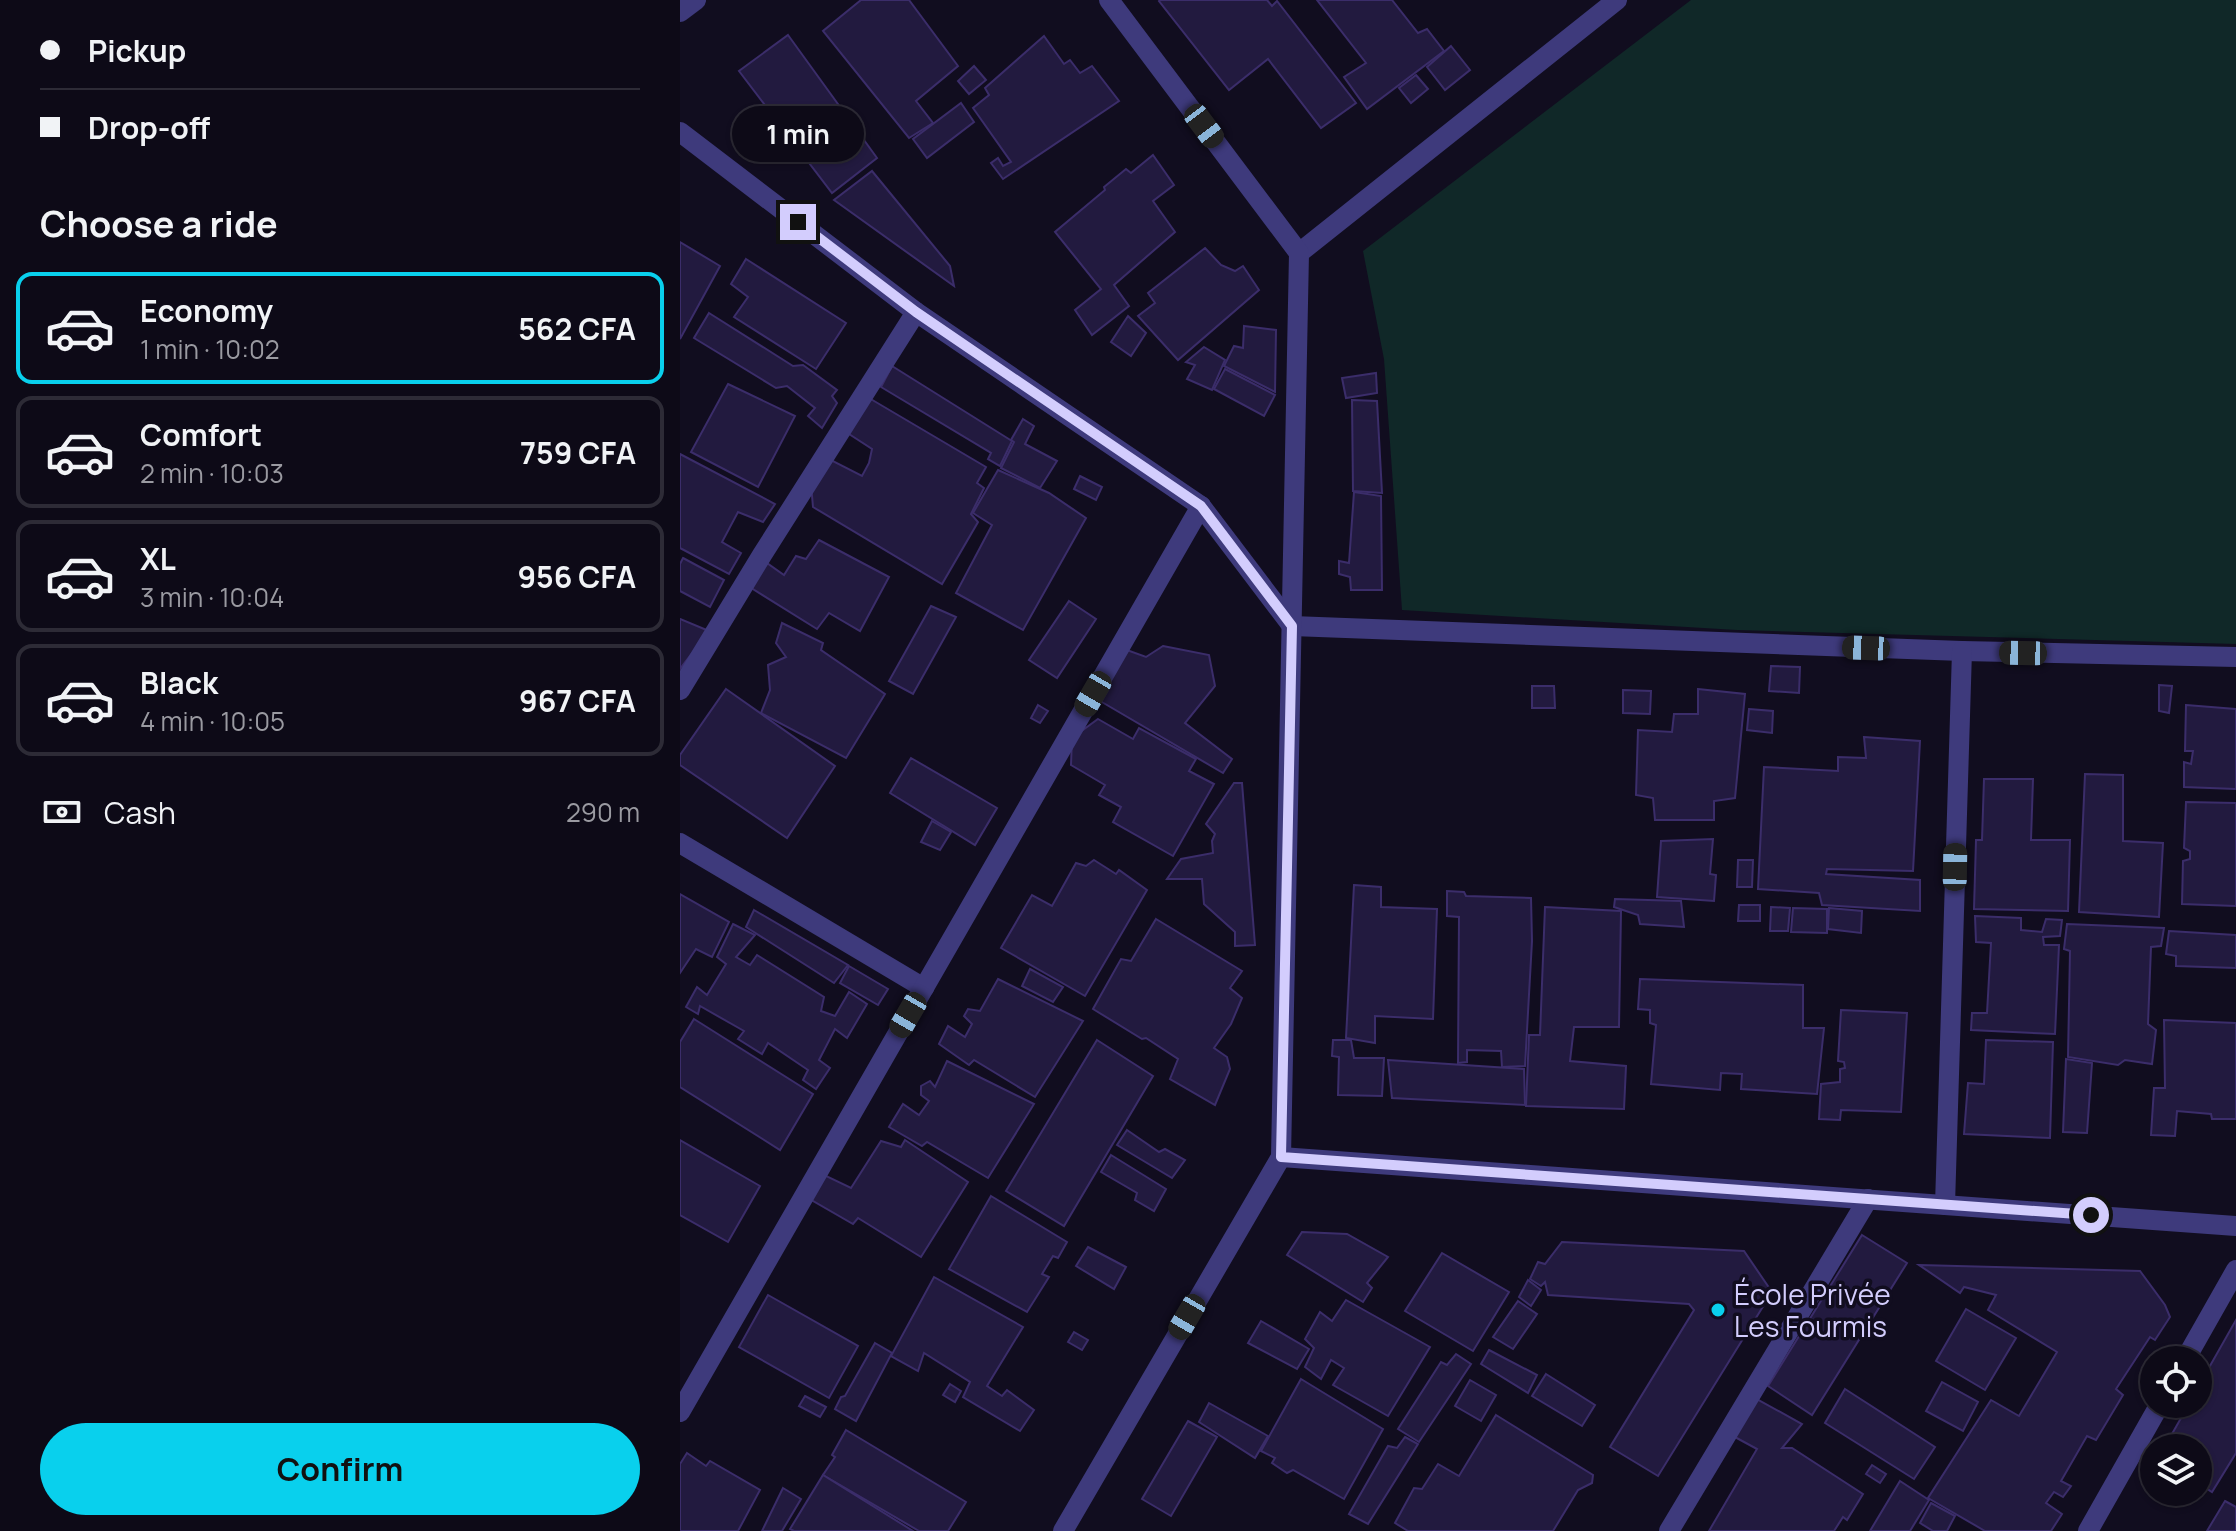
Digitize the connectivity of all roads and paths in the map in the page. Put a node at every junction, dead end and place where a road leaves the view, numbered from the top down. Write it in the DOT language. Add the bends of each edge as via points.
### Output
graph roads {
  1 [pos="696,0"];
  2 [pos="1109,0"];
  3 [pos="1617,0"];
  4 [pos="680,12"];
  5 [pos="680,132"];
  6 [pos="1299,253"];
  7 [pos="916,312"];
  8 [pos="1201,506"];
  9 [pos="1292,626"];
  10 [pos="1962,651"];
  11 [pos="2236,657"];
  12 [pos="680,690"];
  13 [pos="680,843"];
  14 [pos="924,988"];
  15 [pos="1281,1157"];
  16 [pos="1868,1199"];
  17 [pos="1945,1205"];
  18 [pos="2236,1226"];
  19 [pos="2236,1270"];
  20 [pos="2193,1346"];
  21 [pos="680,1412"];
  22 [pos="2152,1418"];
  23 [pos="1063,1531"];
  24 [pos="1669,1531"];
  25 [pos="2088,1531"];
  1 -- 4 [label="street"];
  2 -- 6 [label="street"];
  3 -- 6 [label="street"];
  5 -- 7 [label="street"];
  6 -- 9 [label="street"];
  7 -- 8 [label="street"];
  7 -- 12 [label="street"];
  8 -- 9 [label="street"];
  8 -- 14 [label="street"];
  9 -- 10 [label="street"];
  9 -- 15 [label="street"];
  10 -- 11 [label="street"];
  10 -- 17 [label="street"];
  13 -- 14 [label="street"];
  14 -- 21 [label="street"];
  15 -- 16 [label="street"];
  15 -- 23 [label="street"];
  16 -- 17 [label="street"];
  16 -- 24 [label="street"];
  17 -- 18 [label="street"];
  19 -- 20 [label="street"];
  22 -- 25 [label="street"];
}
